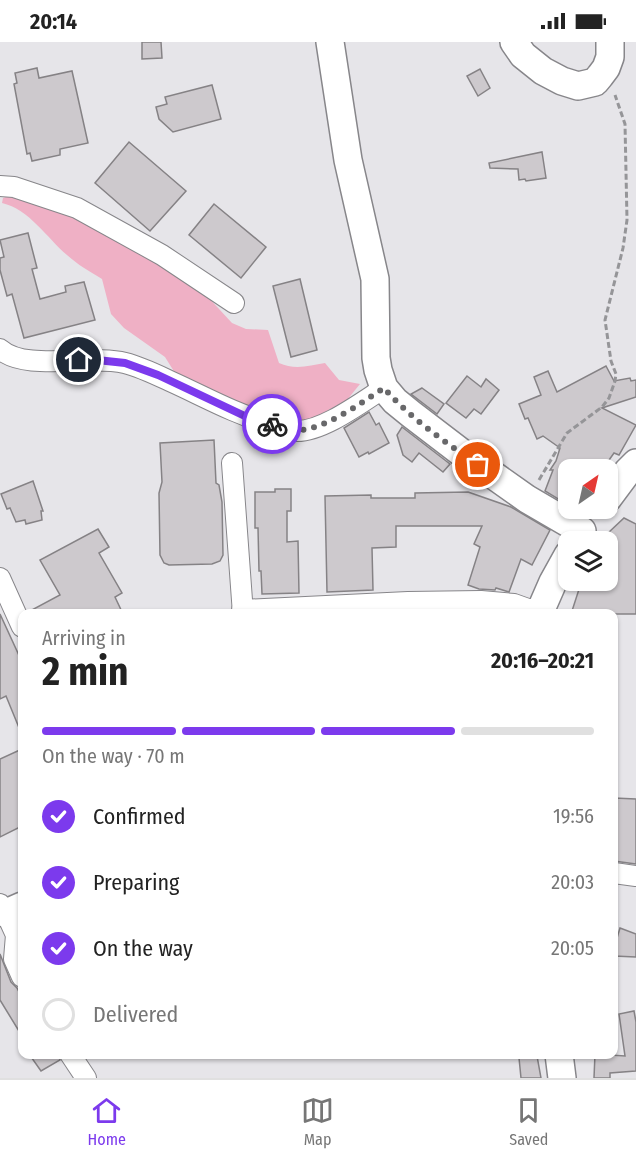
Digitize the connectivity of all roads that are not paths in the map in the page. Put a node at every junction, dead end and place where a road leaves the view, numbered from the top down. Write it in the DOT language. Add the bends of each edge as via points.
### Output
graph roads {
  1 [pos="330,42"];
  2 [pos="514,42"];
  3 [pos="608,55"];
  4 [pos="0,186"];
  5 [pos="234,303"];
  6 [pos="0,349"];
  7 [pos="384,388"];
  8 [pos="232,463"];
  9 [pos="636,463"];
  10 [pos="618,484"];
  11 [pos="572,531"];
  12 [pos="558,573"];
  13 [pos="0,578"];
  14 [pos="242,609"];
  15 [pos="292,609"];
  16 [pos="528,609"];
  17 [pos="541,609"];
  18 [pos="18,618"];
  19 [pos="618,874"];
  20 [pos="636,876"];
  21 [pos="7,908"];
  22 [pos="12,965"];
  23 [pos="73,1059"];
  24 [pos="560,1059"];
  25 [pos="86,1078"];
  26 [pos="562,1078"];
  1 -- 7 [label="street" via="348,160 375,279 376,358"];
  2 -- 3 [label="street" via="543,71 578,86 595,82"];
  4 -- 5 [label="street" via="77,208 162,255"];
  6 -- 7 [label="street" via="23,360 125,363 249,418 294,430 313,429"];
  7 -- 11 [label="street" via="462,453"];
  8 -- 14 [label="street"];
  9 -- 10 [label="street"];
  12 -- 17 [label="street"];
  13 -- 18 [label="street"];
  15 -- 16 [label="street" via="481,602"];
  19 -- 20 [label="street"];
  21 -- 22 [label="street" via="15,935"];
  23 -- 25 [label="street"];
  24 -- 26 [label="street"];
}
